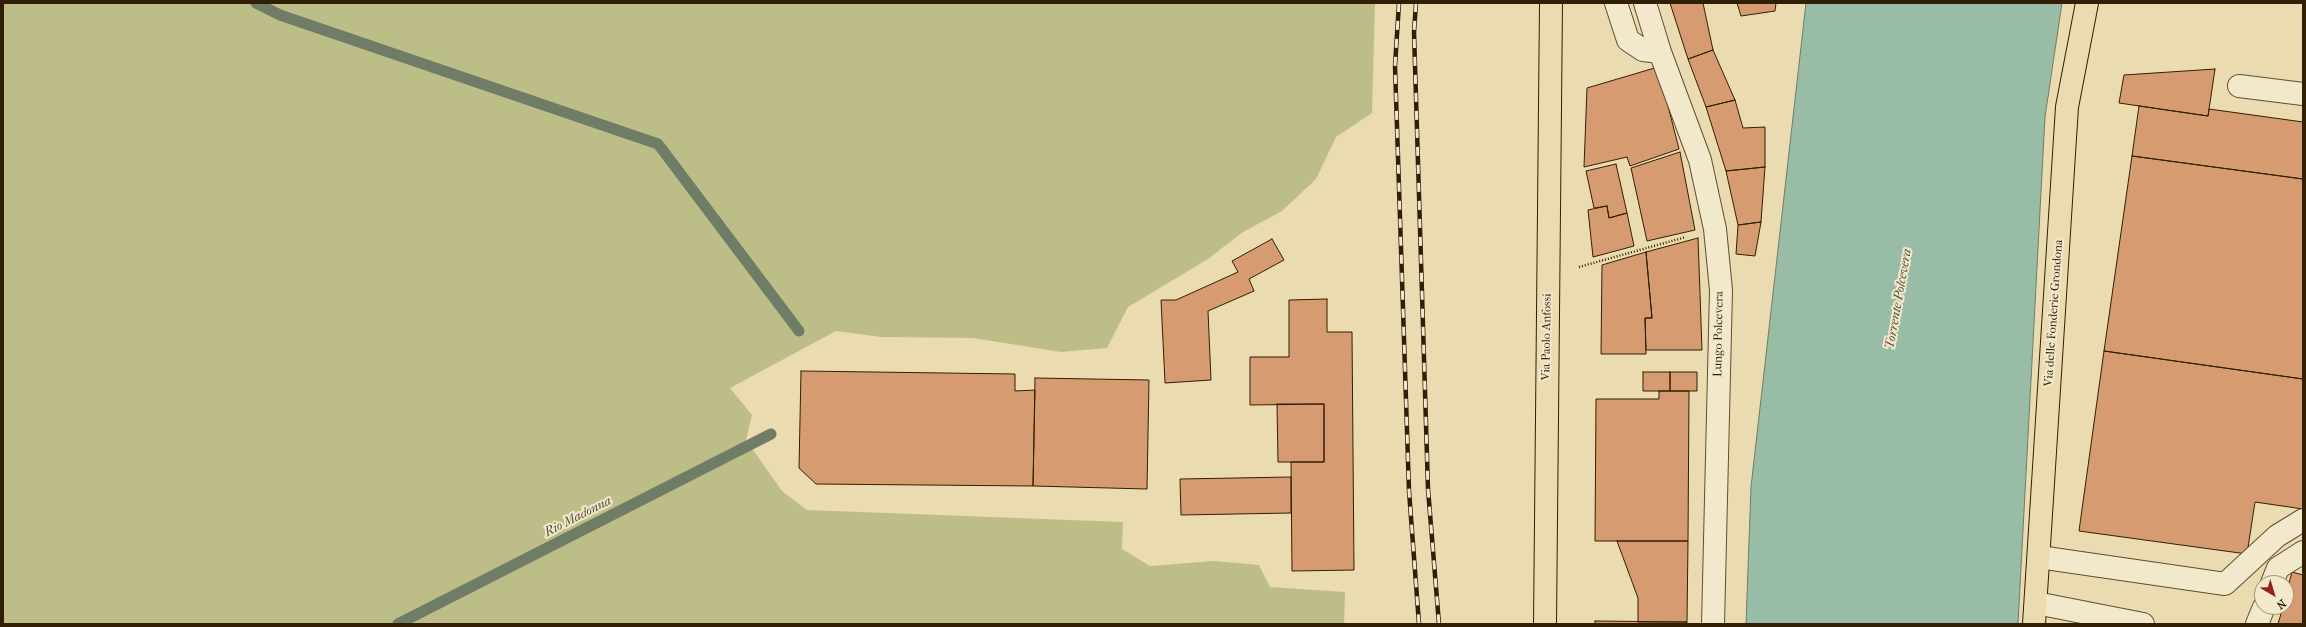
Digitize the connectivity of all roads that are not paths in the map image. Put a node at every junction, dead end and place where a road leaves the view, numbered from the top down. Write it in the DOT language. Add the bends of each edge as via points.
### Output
graph roads {
  1 [pos="1551,3"];
  2 [pos="1616,3"];
  3 [pos="1645,3"];
  4 [pos="2087,3"];
  5 [pos="1660,52"];
  6 [pos="2239,86"];
  7 [pos="2303,94"];
  8 [pos="2303,520"];
  9 [pos="2303,552"];
  10 [pos="2039,557"];
  11 [pos="2275,575"];
  12 [pos="2036,602"];
  13 [pos="1545,624"];
  14 [pos="1713,624"];
  15 [pos="2034,624"];
  16 [pos="2143,624"];
  1 -- 13 [label="main road, Via Paolo Anfossi"];
  2 -- 5 [label="street" via="1628,40 1643,50"];
  3 -- 5 [label="street, Lungo Polcevera"];
  4 -- 10 [label="main road, Via delle Fonderie Grondona" via="2067,107"];
  5 -- 14 [label="street, Lungo Polcevera" via="1700,160 1715,229 1721,290"];
  6 -- 7 [label="street"];
  8 -- 10 [label="street" via="2277,536 2226,584"];
  9 -- 11 [label="street" via="2278,568"];
  10 -- 12 [label="main road, Via delle Fonderie Grondona"];
  12 -- 15 [label="main road, Via delle Fonderie Grondona"];
  12 -- 16 [label="street"];
}
